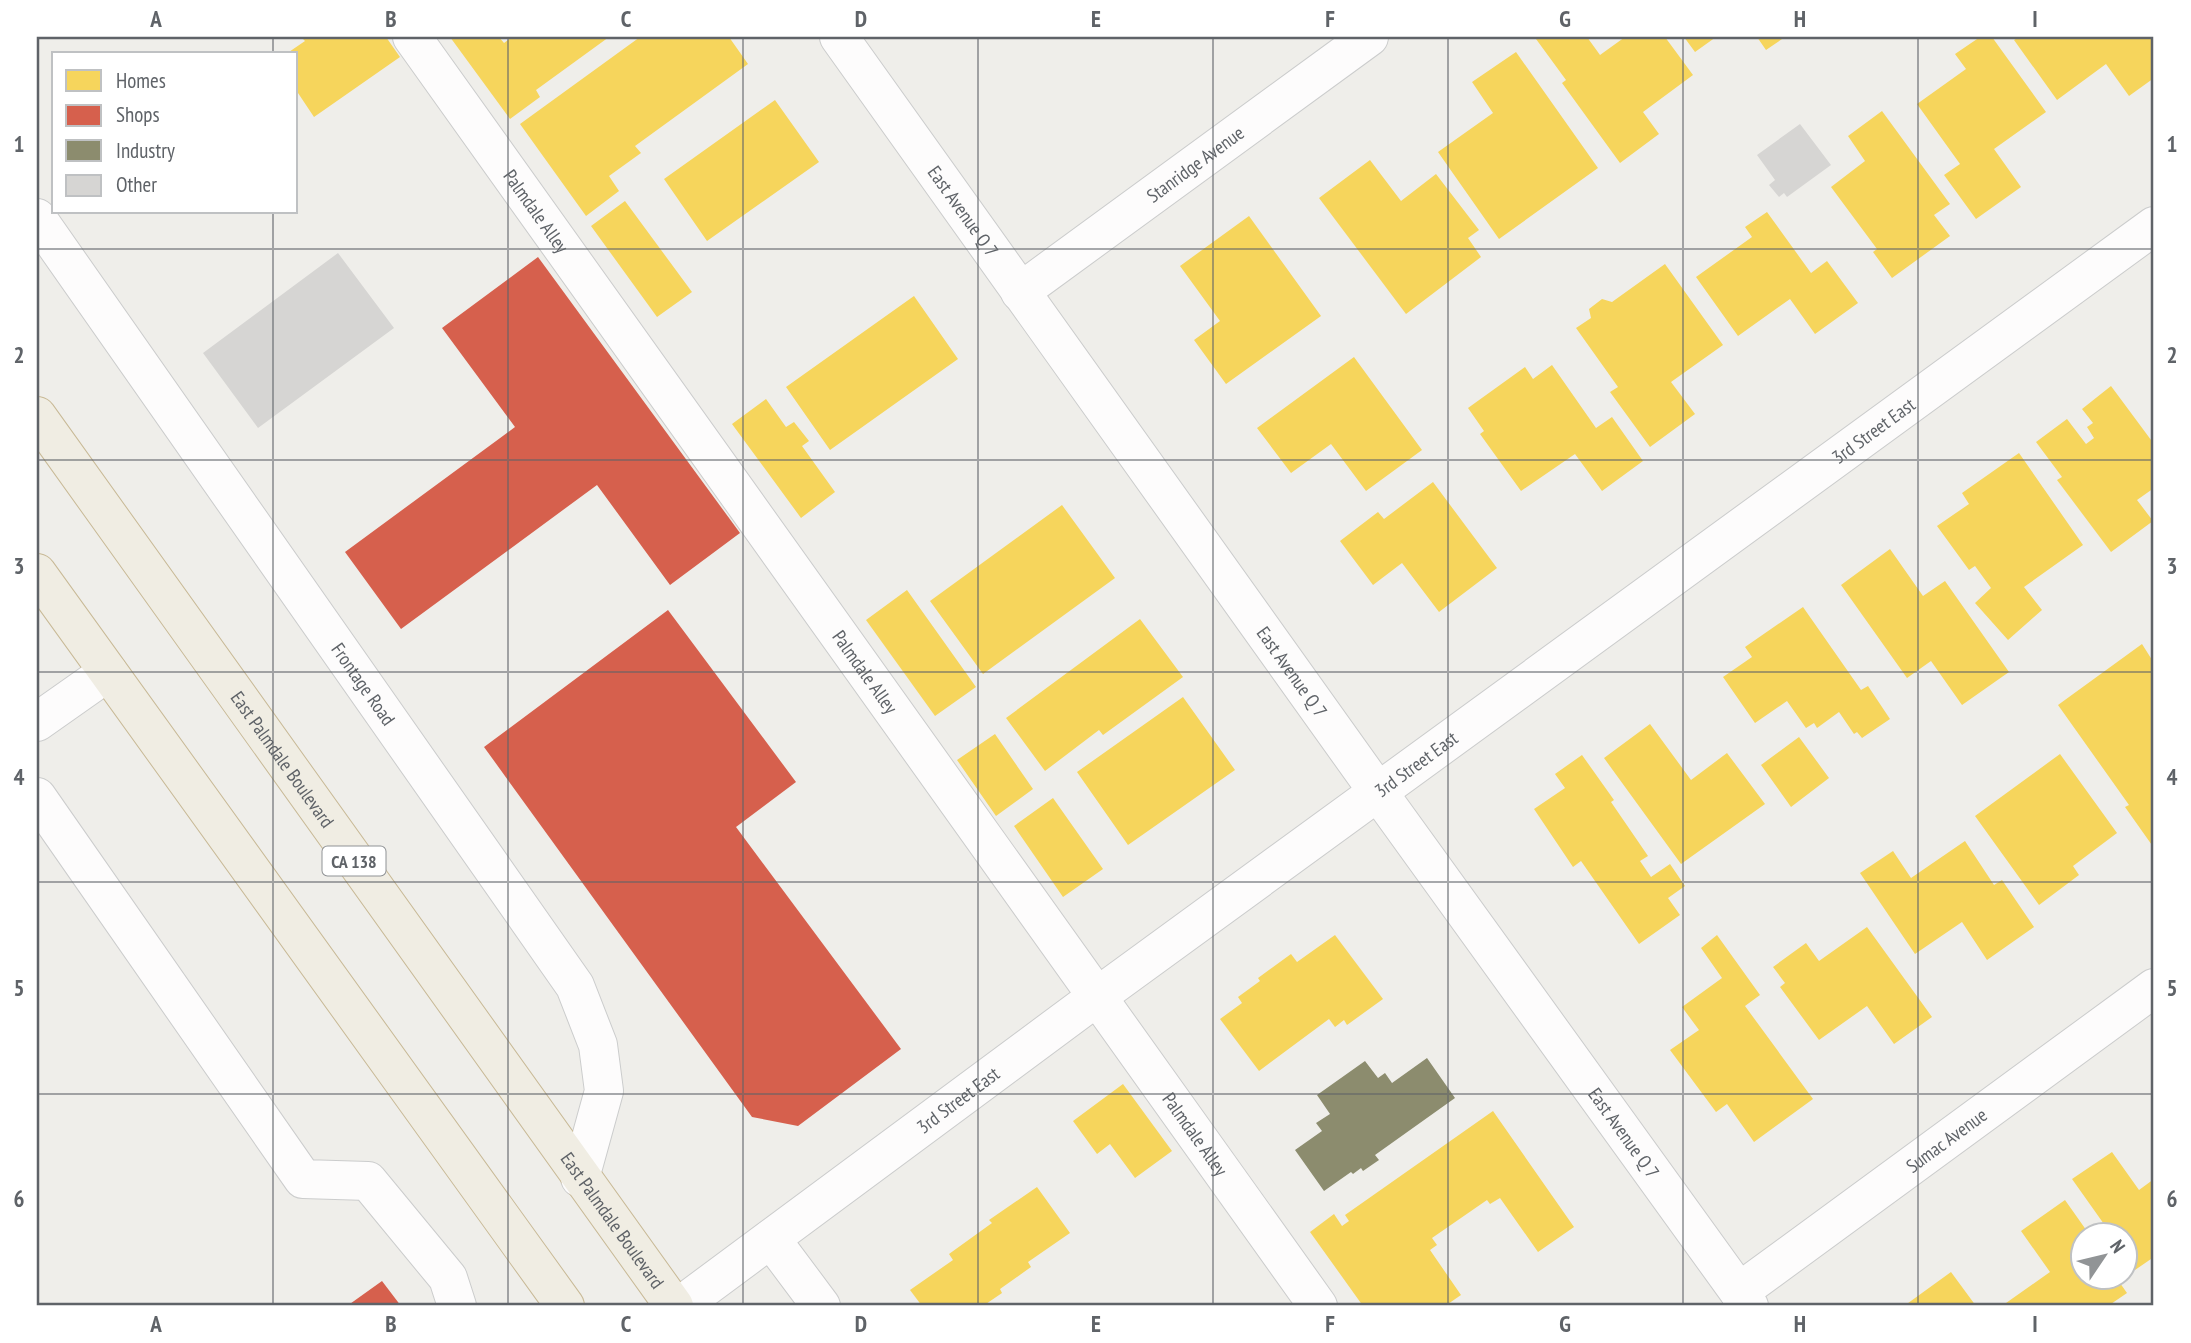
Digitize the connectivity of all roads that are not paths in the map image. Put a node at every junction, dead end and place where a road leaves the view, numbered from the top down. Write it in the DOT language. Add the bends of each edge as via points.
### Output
graph roads {
  1 [pos="412,37"];
  2 [pos="839,37"];
  3 [pos="1369,37"];
  4 [pos="37,218"];
  5 [pos="2154,226"];
  6 [pos="1020,292"];
  7 [pos="37,415"];
  8 [pos="37,573"];
  9 [pos="108,672"];
  10 [pos="37,722"];
  11 [pos="1378,792"];
  12 [pos="37,797"];
  13 [pos="2154,988"];
  14 [pos="1098,996"];
  15 [pos="580,1178"];
  16 [pos="771,1239"];
  17 [pos="1744,1299"];
  18 [pos="457,1306"];
  19 [pos="565,1306"];
  20 [pos="674,1306"];
  21 [pos="680,1306"];
  22 [pos="821,1306"];
  23 [pos="1318,1306"];
  1 -- 14 [label="street, Palmdale Alley"];
  2 -- 6 [label="street, East Avenue Q 7"];
  3 -- 6 [label="street, Stanridge Avenue"];
  4 -- 15 [label="street, Frontage Road" via="575,986 598,1045 604,1091"];
  5 -- 11 [label="street, 3rd Street East"];
  6 -- 11 [label="street, East Avenue Q 7"];
  7 -- 15 [label="highway, East Palmdale Boulevard / CA 138"];
  8 -- 9 [label="highway"];
  9 -- 10 [label="street"];
  9 -- 19 [label="highway"];
  11 -- 14 [label="street, 3rd Street East"];
  11 -- 17 [label="street, East Avenue Q 7"];
  12 -- 18 [label="street" via="303,1179 368,1181 448,1278"];
  13 -- 17 [label="street, Sumac Avenue"];
  14 -- 16 [label="street, 3rd Street East"];
  14 -- 23 [label="street, Palmdale Alley"];
  15 -- 20 [label="highway, East Palmdale Boulevard / CA 138"];
  16 -- 21 [label="street, 3rd Street East"];
  16 -- 22 [label="street"];
}
